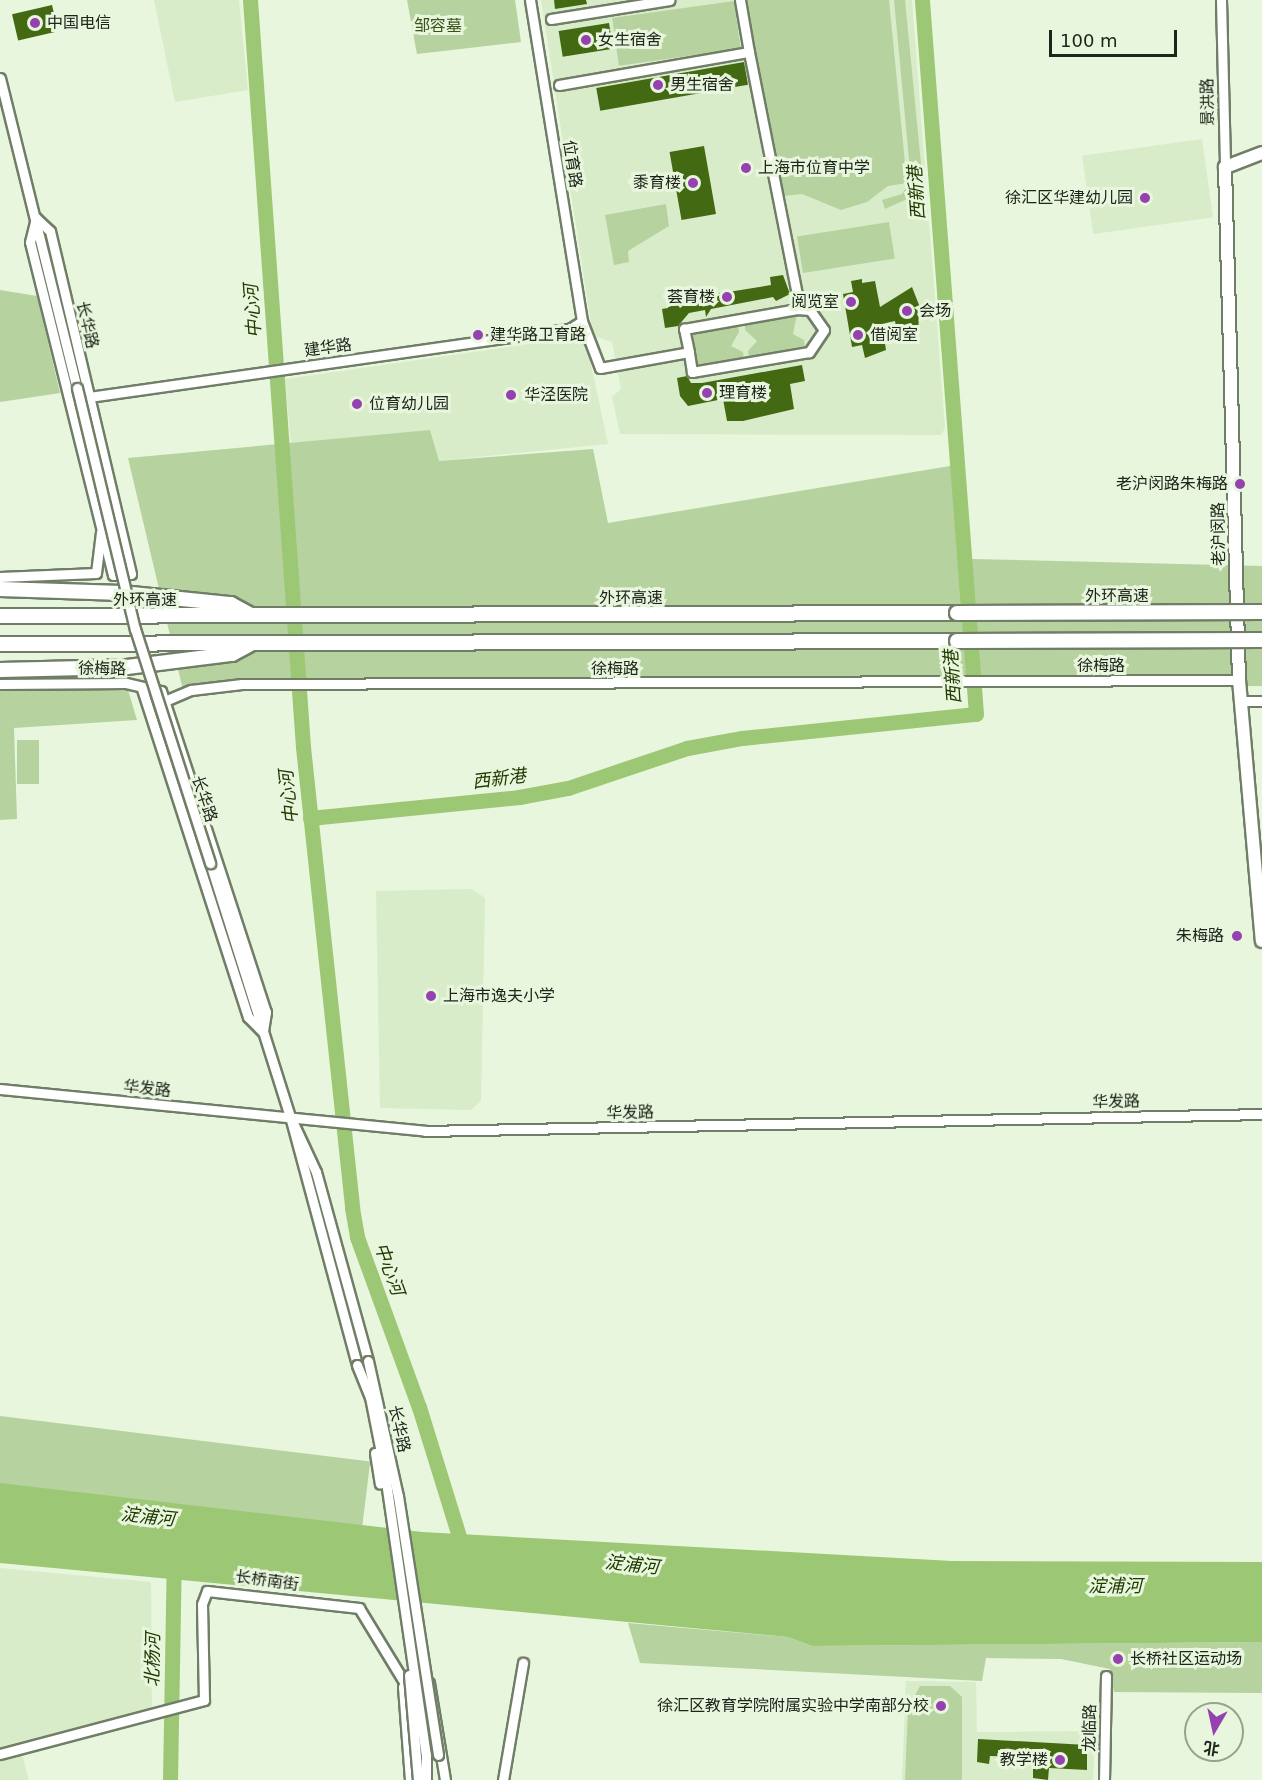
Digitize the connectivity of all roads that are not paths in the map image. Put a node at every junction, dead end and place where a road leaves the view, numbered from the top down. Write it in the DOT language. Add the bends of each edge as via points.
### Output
graph roads {
  1 [pos="530,0"];
  2 [pos="669,0"];
  3 [pos="740,0"];
  4 [pos="1221,0"];
  5 [pos="551,19"];
  6 [pos="749,52"];
  7 [pos="0,78"];
  8 [pos="559,85"];
  9 [pos="1262,153"];
  10 [pos="1225,167"];
  11 [pos="36,218"];
  12 [pos="800,309"];
  13 [pos="582,321"];
  14 [pos="688,352"];
  15 [pos="89,397"];
  16 [pos="101,527"];
  17 [pos="0,577"];
  18 [pos="0,589"];
  19 [pos="1262,612"];
  20 [pos="0,616"];
  21 [pos="252,616"];
  22 [pos="1262,640"];
  23 [pos="0,644"];
  24 [pos="251,644"];
  25 [pos="0,670"];
  26 [pos="1239,680"];
  27 [pos="0,684"];
  28 [pos="142,688"];
  29 [pos="166,700"];
  30 [pos="1240,701"];
  31 [pos="1262,701"];
  32 [pos="1262,941"];
  33 [pos="263,1032"];
  34 [pos="0,1089"];
  35 [pos="1262,1114"];
  36 [pos="291,1120"];
  37 [pos="357,1365"];
  38 [pos="523,1663"];
  39 [pos="1106,1676"];
  40 [pos="406,1685"];
  41 [pos="0,1754"];
  42 [pos="410,1780"];
  43 [pos="418,1780"];
  44 [pos="426,1780"];
  45 [pos="439,1780"];
  46 [pos="445,1780"];
  47 [pos="503,1780"];
  48 [pos="1104,1780"];
  1 -- 13 [label="street, 位育路"];
  2 -- 5 [label="street"];
  3 -- 6 [label="street"];
  4 -- 10 [label="street, 景洪路"];
  6 -- 8 [label="street"];
  6 -- 12 [label="street"];
  7 -- 11 [label="street, 长华路"];
  9 -- 10 [label="main road"];
  10 -- 26 [label="main road, 老沪闵路"];
  11 -- 15 [label="street, 长华路" via="50,231"];
  11 -- 16 [label="street, 长华路" via="30,242"];
  11 -- 33 [label="street, 长华路, bridge" via="132,618"];
  12 -- 14 [label="street" via="684,329"];
  12 -- 14 [label="street" via="810,310 824,330 809,352 692,372"];
  13 -- 14 [label="street, 位育路" via="600,368"];
  13 -- 15 [label="street, 建华路" via="572,328"];
  15 -- 16 [label="street, 长华路" via="131,574 113,575"];
  16 -- 17 [label="street" via="96,573"];
  18 -- 21 [label="highway" via="102,591 231,604"];
  19 -- 21 [label="highway, 外环高速, bridge"];
  20 -- 21 [label="highway, 外环高速"];
  22 -- 24 [label="highway, bridge"];
  23 -- 24 [label="highway"];
  24 -- 25 [label="highway" via="232,654 127,667"];
  26 -- 29 [label="street, 徐梅路" via="276,684 191,690"];
  26 -- 30 [label="main road, 老沪闵路"];
  27 -- 28 [label="street, 徐梅路" via="126,683"];
  28 -- 29 [label="street, 徐梅路" via="161,691"];
  28 -- 33 [label="street, 长华路" via="248,1017"];
  29 -- 33 [label="street, 长华路" via="266,1012"];
  30 -- 31 [label="street"];
  30 -- 32 [label="main road, 老沪闵路"];
  33 -- 36 [label="street, 长华路"];
  34 -- 36 [label="street, 华发路"];
  35 -- 36 [label="street, 华发路" via="457,1131 365,1128"];
  36 -- 37 [label="street, 长华路"];
  36 -- 45 [label="street, 长华路, bridge" via="316,1172 368,1360 398,1496"];
  37 -- 43 [label="street, 长华路, bridge" via="400,1613"];
  37 -- 44 [label="street, 长华路, bridge" via="370,1397 384,1468 426,1755"];
  38 -- 47 [label="street"];
  39 -- 48 [label="street, 龙临路"];
  40 -- 41 [label="street, 长桥南街" via="359,1608 207,1590 203,1599 204,1700"];
  40 -- 42 [label="street"];
  40 -- 46 [label="street" via="432,1684"];
}
